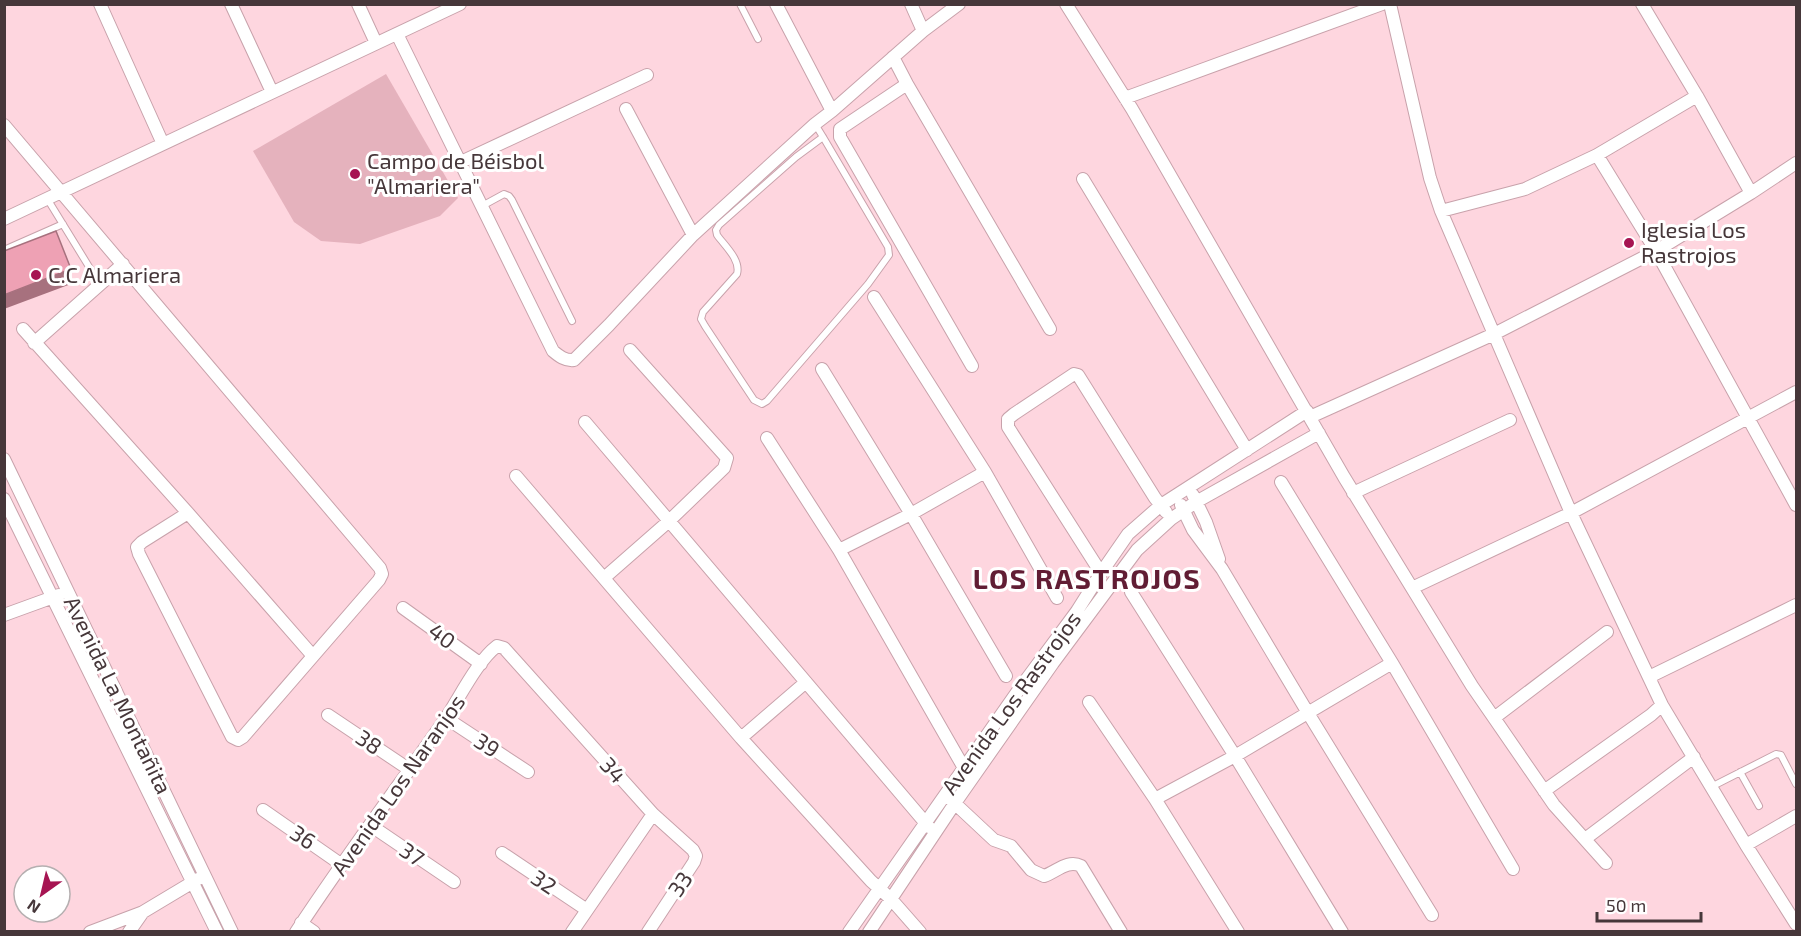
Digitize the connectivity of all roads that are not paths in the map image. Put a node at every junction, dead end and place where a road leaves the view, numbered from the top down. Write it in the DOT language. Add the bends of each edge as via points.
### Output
graph roads {
  1 [pos="100,4"];
  2 [pos="231,4"];
  3 [pos="358,4"];
  4 [pos="460,4"];
  5 [pos="740,4"];
  6 [pos="776,4"];
  7 [pos="911,4"];
  8 [pos="959,4"];
  9 [pos="1066,4"];
  10 [pos="1382,4"];
  11 [pos="1390,4"];
  12 [pos="1642,4"];
  13 [pos="923,31"];
  14 [pos="397,34"];
  15 [pos="758,39"];
  16 [pos="376,43"];
  17 [pos="893,57"];
  18 [pos="647,75"];
  19 [pos="907,84"];
  20 [pos="272,92"];
  21 [pos="1697,96"];
  22 [pos="1125,98"];
  23 [pos="626,109"];
  24 [pos="832,111"];
  25 [pos="815,124"];
  26 [pos="4,125"];
  27 [pos="823,137"];
  28 [pos="163,144"];
  29 [pos="1597,155"];
  30 [pos="461,162"];
  31 [pos="1797,163"];
  32 [pos="1083,179"];
  33 [pos="63,193"];
  34 [pos="1751,193"];
  35 [pos="48,200"];
  36 [pos="482,206"];
  37 [pos="1441,211"];
  38 [pos="4,219"];
  39 [pos="63,224"];
  40 [pos="693,235"];
  41 [pos="4,250"];
  42 [pos="1656,251"];
  43 [pos="123,264"];
  44 [pos="91,270"];
  45 [pos="874,297"];
  46 [pos="572,321"];
  47 [pos="23,329"];
  48 [pos="1050,329"];
  49 [pos="1494,334"];
  50 [pos="34,343"];
  51 [pos="630,350"];
  52 [pos="972,366"];
  53 [pos="822,369"];
  54 [pos="1797,392"];
  55 [pos="1309,414"];
  56 [pos="1748,417"];
  57 [pos="1510,420"];
  58 [pos="585,422"];
  59 [pos="1319,433"];
  60 [pos="767,438"];
  61 [pos="1246,450"];
  62 [pos="4,459"];
  63 [pos="986,472"];
  64 [pos="516,476"];
  65 [pos="1281,482"];
  66 [pos="1189,487"];
  67 [pos="1353,493"];
  68 [pos="1175,496"];
  69 [pos="4,499"];
  70 [pos="1196,502"];
  71 [pos="1797,505"];
  72 [pos="1161,506"];
  73 [pos="1184,510"];
  74 [pos="188,513"];
  75 [pos="1571,513"];
  76 [pos="911,514"];
  77 [pos="1171,519"];
  78 [pos="669,521"];
  79 [pos="838,550"];
  80 [pos="1222,569"];
  81 [pos="1101,573"];
  82 [pos="604,578"];
  83 [pos="1412,588"];
  84 [pos="69,592"];
  85 [pos="1131,592"];
  86 [pos="53,598"];
  87 [pos="1058,598"];
  88 [pos="1797,605"];
  89 [pos="403,608"];
  90 [pos="4,615"];
  91 [pos="1607,632"];
  92 [pos="504,648"];
  93 [pos="313,656"];
  94 [pos="1392,663"];
  95 [pos="481,664"];
  96 [pos="1006,676"];
  97 [pos="1649,677"];
  98 [pos="806,682"];
  99 [pos="1089,702"];
  100 [pos="1662,705"];
  101 [pos="1308,713"];
  102 [pos="328,715"];
  103 [pos="447,718"];
  104 [pos="1494,718"];
  105 [pos="741,738"];
  106 [pos="1235,756"];
  107 [pos="1694,757"];
  108 [pos="410,770"];
  109 [pos="528,772"];
  110 [pos="1740,772"];
  111 [pos="968,773"];
  112 [pos="1797,784"];
  113 [pos="1711,787"];
  114 [pos="1544,791"];
  115 [pos="950,799"];
  116 [pos="1155,799"];
  117 [pos="1759,806"];
  118 [pos="263,810"];
  119 [pos="653,814"];
  120 [pos="1797,816"];
  121 [pos="370,825"];
  122 [pos="930,828"];
  123 [pos="1585,839"];
  124 [pos="1746,845"];
  125 [pos="502,854"];
  126 [pos="1606,863"];
  127 [pos="342,865"];
  128 [pos="1513,869"];
  129 [pos="199,878"];
  130 [pos="454,882"];
  131 [pos="880,888"];
  132 [pos="891,899"];
  133 [pos="587,910"];
  134 [pos="143,912"];
  135 [pos="1432,915"];
  136 [pos="1797,924"];
  137 [pos="298,927"];
  138 [pos="90,932"];
  139 [pos="129,932"];
  140 [pos="217,932"];
  141 [pos="232,932"];
  142 [pos="314,932"];
  143 [pos="572,932"];
  144 [pos="648,932"];
  145 [pos="849,932"];
  146 [pos="869,932"];
  147 [pos="920,932"];
  148 [pos="1121,932"];
  149 [pos="1238,932"];
  150 [pos="1342,932"];
  1 -- 28 [label="street"];
  2 -- 20 [label="street"];
  3 -- 16 [label="street"];
  4 -- 14 [label="street"];
  5 -- 15 [label="lane"];
  6 -- 24 [label="street"];
  7 -- 13 [label="street"];
  8 -- 13 [label="street"];
  9 -- 22 [label="street"];
  10 -- 22 [label="street"];
  11 -- 37 [label="street"];
  12 -- 21 [label="street"];
  13 -- 17 [label="street"];
  14 -- 16 [label="street"];
  14 -- 30 [label="street"];
  16 -- 20 [label="street"];
  17 -- 19 [label="street"];
  17 -- 24 [label="street"];
  18 -- 30 [label="street"];
  19 -- 48 [label="street"];
  19 -- 52 [label="street" via="840,129 840,137"];
  20 -- 28 [label="street"];
  21 -- 29 [label="street"];
  21 -- 34 [label="street"];
  22 -- 55 [label="street"];
  23 -- 40 [label="street"];
  24 -- 25 [label="street"];
  25 -- 27 [label="lane"];
  25 -- 40 [label="street"];
  26 -- 33 [label="street"];
  27 -- 27 [label="lane" via="888,247 889,255 868,285 762,404 754,400 701,319 737,274 737,262 716,230"];
  28 -- 33 [label="street"];
  29 -- 37 [label="street" via="1525,189"];
  29 -- 42 [label="street"];
  30 -- 36 [label="street"];
  31 -- 34 [label="street, Avenida Los Rastrojos"];
  32 -- 61 [label="street"];
  33 -- 35 [label="street"];
  33 -- 43 [label="street"];
  34 -- 42 [label="street, Avenida Los Rastrojos"];
  35 -- 38 [label="street"];
  35 -- 39 [label="lane"];
  36 -- 40 [label="street" via="553,351 569,360 574,360 609,325"];
  36 -- 46 [label="lane" via="509,195"];
  37 -- 49 [label="street"];
  39 -- 41 [label="lane"];
  39 -- 44 [label="lane"];
  42 -- 49 [label="street, Avenida Los Rastrojos"];
  42 -- 56 [label="street"];
  43 -- 50 [label="street"];
  43 -- 93 [label="street" via="380,568 379,580"];
  45 -- 63 [label="street"];
  47 -- 50 [label="street"];
  49 -- 55 [label="street, Avenida Los Rastrojos"];
  49 -- 75 [label="street"];
  50 -- 74 [label="street"];
  51 -- 78 [label="street" via="727,458 724,468"];
  53 -- 76 [label="street"];
  54 -- 56 [label="street"];
  55 -- 59 [label="street"];
  55 -- 61 [label="street, Avenida Los Rastrojos"];
  56 -- 71 [label="street"];
  56 -- 75 [label="street"];
  57 -- 67 [label="street"];
  58 -- 78 [label="street"];
  59 -- 67 [label="street"];
  59 -- 70 [label="street, Avenida Los Rastrojos"];
  60 -- 79 [label="street"];
  61 -- 66 [label="street, Avenida Los Rastrojos"];
  62 -- 84 [label="street, Avenida La Montañita"];
  63 -- 76 [label="street"];
  63 -- 87 [label="street"];
  64 -- 82 [label="street"];
  65 -- 94 [label="street"];
  66 -- 68 [label="street, Avenida Los Rastrojos"];
  66 -- 70 [label="street"];
  67 -- 83 [label="street"];
  68 -- 72 [label="street, Avenida Los Rastrojos"];
  68 -- 73 [label="street"];
  69 -- 86 [label="street, Avenida La Montañita"];
  70 -- 73 [label="street, Avenida Los Rastrojos"];
  70 -- 80 [label="street"];
  72 -- 77 [label="street"];
  72 -- 81 [label="street, Avenida Los Rastrojos" via="1128,534"];
  72 -- 81 [label="street" via="1078,375 1008,419 1008,427"];
  73 -- 77 [label="street, Avenida Los Rastrojos"];
  73 -- 80 [label="street" via="1193,530"];
  74 -- 93 [label="street"];
  74 -- 93 [label="street" via="137,547 232,737 243,737"];
  75 -- 83 [label="street"];
  75 -- 97 [label="street"];
  76 -- 79 [label="street"];
  76 -- 96 [label="street"];
  77 -- 111 [label="street, Avenida Los Rastrojos" via="1137,550"];
  78 -- 82 [label="street"];
  78 -- 98 [label="street"];
  79 -- 111 [label="street"];
  80 -- 101 [label="street"];
  81 -- 111 [label="street, Avenida Los Rastrojos" via="1020,688"];
  82 -- 105 [label="street"];
  83 -- 104 [label="street"];
  84 -- 86 [label="street"];
  84 -- 129 [label="street, Avenida La Montañita"];
  85 -- 106 [label="street"];
  86 -- 90 [label="street"];
  86 -- 129 [label="street, Avenida La Montañita"];
  88 -- 97 [label="street"];
  89 -- 95 [label="street, 40"];
  91 -- 104 [label="street"];
  92 -- 95 [label="street, Avenida Los Naranjos" via="497,646"];
  92 -- 119 [label="street, 34"];
  94 -- 101 [label="street"];
  94 -- 128 [label="street"];
  95 -- 103 [label="street, Avenida Los Naranjos"];
  97 -- 100 [label="street"];
  98 -- 105 [label="street"];
  98 -- 122 [label="street"];
  99 -- 116 [label="street"];
  100 -- 107 [label="street"];
  100 -- 114 [label="street"];
  101 -- 106 [label="street"];
  101 -- 135 [label="street"];
  102 -- 108 [label="street, 38"];
  103 -- 108 [label="street, Avenida Los Naranjos"];
  103 -- 109 [label="street, 39"];
  104 -- 114 [label="street"];
  105 -- 131 [label="street"];
  106 -- 116 [label="street"];
  106 -- 150 [label="street"];
  107 -- 113 [label="street"];
  107 -- 123 [label="street"];
  108 -- 121 [label="street, Avenida Los Naranjos"];
  110 -- 112 [label="lane" via="1779,754"];
  110 -- 113 [label="lane"];
  110 -- 117 [label="lane"];
  111 -- 115 [label="street, Avenida Los Rastrojos"];
  113 -- 124 [label="street"];
  114 -- 123 [label="street"];
  115 -- 122 [label="street, Avenida Los Rastrojos"];
  115 -- 148 [label="street" via="994,840 1011,846 1038,874 1044,876 1075,862 1081,866"];
  116 -- 149 [label="street"];
  118 -- 127 [label="street, 36"];
  119 -- 133 [label="street"];
  119 -- 144 [label="street, 33" via="696,856"];
  120 -- 124 [label="street"];
  121 -- 127 [label="street, Avenida Los Naranjos"];
  121 -- 130 [label="street, 37"];
  122 -- 131 [label="street, Avenida Los Rastrojos"];
  122 -- 132 [label="street, Avenida Los Rastrojos"];
  123 -- 126 [label="street"];
  124 -- 136 [label="street"];
  125 -- 133 [label="street, 32"];
  127 -- 137 [label="street, Avenida Los Naranjos"];
  129 -- 134 [label="street"];
  129 -- 140 [label="street, Avenida La Montañita"];
  129 -- 141 [label="street, Avenida La Montañita"];
  131 -- 132 [label="street"];
  131 -- 145 [label="street, Avenida Los Rastrojos"];
  132 -- 146 [label="street, Avenida Los Rastrojos"];
  132 -- 147 [label="street"];
  133 -- 143 [label="street"];
  134 -- 138 [label="street"];
  134 -- 139 [label="street"];
  137 -- 142 [label="street"];
}
